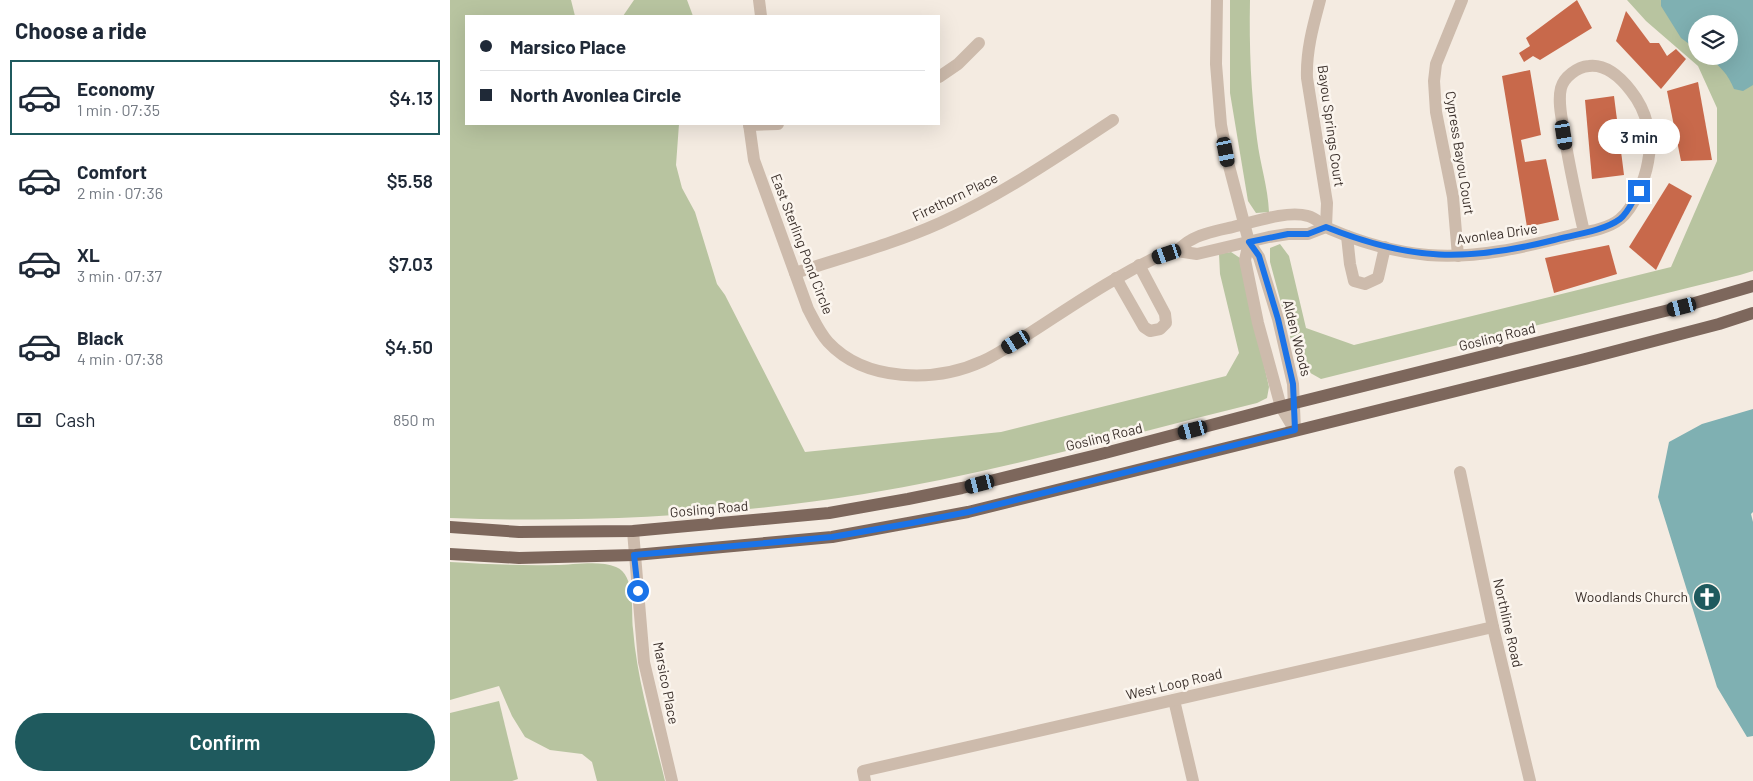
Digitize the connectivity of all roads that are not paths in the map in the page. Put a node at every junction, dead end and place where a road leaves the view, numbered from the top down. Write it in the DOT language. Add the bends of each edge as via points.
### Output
graph roads {
  1 [pos="759,0"];
  2 [pos="1217,0"];
  3 [pos="1320,0"];
  4 [pos="1462,0"];
  5 [pos="761,15"];
  6 [pos="979,43"];
  7 [pos="940,76"];
  8 [pos="1113,120"];
  9 [pos="749,125"];
  10 [pos="1244,225"];
  11 [pos="1326,227"];
  12 [pos="1584,232"];
  13 [pos="1347,236"];
  14 [pos="1249,242"];
  15 [pos="1384,247"];
  16 [pos="1177,251"];
  17 [pos="1458,256"];
  18 [pos="1139,266"];
  19 [pos="795,273"];
  20 [pos="1116,278"];
  21 [pos="1753,286"];
  22 [pos="1753,313"];
  23 [pos="1295,403"];
  24 [pos="1281,406"];
  25 [pos="1295,430"];
  26 [pos="1460,472"];
  27 [pos="450,527"];
  28 [pos="633,531"];
  29 [pos="450,554"];
  30 [pos="634,555"];
  31 [pos="1493,627"];
  32 [pos="1174,700"];
  33 [pos="864,776"];
  34 [pos="672,781"];
  35 [pos="1193,781"];
  36 [pos="1530,781"];
  1 -- 5 [label="street"];
  2 -- 10 [label="street, Alden Woods" via="1216,64 1220,117"];
  3 -- 11 [label="street, Bayou Springs Court" via="1311,31 1307,78 1327,203"];
  4 -- 17 [label="street, Cypress Bayou Court" via="1436,64 1434,81 1436,112 1453,197"];
  6 -- 7 [label="street"];
  8 -- 19 [label="street, Firethorn Place" via="995,196 941,222"];
  9 -- 19 [label="street, East Sterling Pond Circle" via="754,160"];
  10 -- 11 [label="street, Avonlea Drive" via="1289,215 1309,216"];
  10 -- 14 [label="street, Alden Woods"];
  10 -- 16 [label="street, East Sterling Pond Circle" via="1193,238"];
  11 -- 13 [label="street, Avonlea Drive"];
  11 -- 14 [label="street" via="1308,234 1288,234"];
  12 -- 12 [label="street, Avonlea Drive" via="1570,172 1560,91 1564,80 1577,69 1588,66 1611,72 1624,82 1641,105 1649,128 1649,157 1639,191 1620,219"];
  12 -- 17 [label="street, Avonlea Drive" via="1502,251"];
  13 -- 15 [label="street, Avonlea Drive"];
  13 -- 15 [label="street" via="1354,281 1365,284 1378,278"];
  14 -- 16 [label="street, East Sterling Pond Circle" via="1197,254"];
  14 -- 23 [label="street, Alden Woods" via="1259,256 1278,319"];
  14 -- 24 [label="street, Alden Woods" via="1245,260"];
  15 -- 17 [label="street, Avonlea Drive" via="1428,255"];
  16 -- 18 [label="street, East Sterling Pond Circle"];
  18 -- 20 [label="street, East Sterling Pond Circle"];
  18 -- 20 [label="street" via="1165,314 1166,323 1160,329 1150,331 1144,327"];
  19 -- 20 [label="street, East Sterling Pond Circle" via="808,309 829,343 843,355 867,367 913,375 951,372 990,358"];
  21 -- 23 [label="main road, Gosling Road" via="1682,307"];
  22 -- 25 [label="main road" via="1585,359"];
  23 -- 24 [label="main road, Gosling Road"];
  23 -- 25 [label="street, Alden Woods"];
  24 -- 25 [label="street, Alden Woods"];
  24 -- 28 [label="main road, Gosling Road" via="926,495 829,513"];
  25 -- 30 [label="main road" via="968,512 912,523 832,537"];
  26 -- 31 [label="street, Northline Road"];
  27 -- 28 [label="main road, Gosling Road" via="519,532"];
  28 -- 30 [label="street, Marsico Place"];
  29 -- 30 [label="main road" via="519,558"];
  30 -- 34 [label="street, Marsico Place" via="644,662"];
  31 -- 32 [label="street, West Loop Road"];
  31 -- 36 [label="street, Northline Road"];
  32 -- 33 [label="street, West Loop Road"];
  32 -- 35 [label="street"];
}
